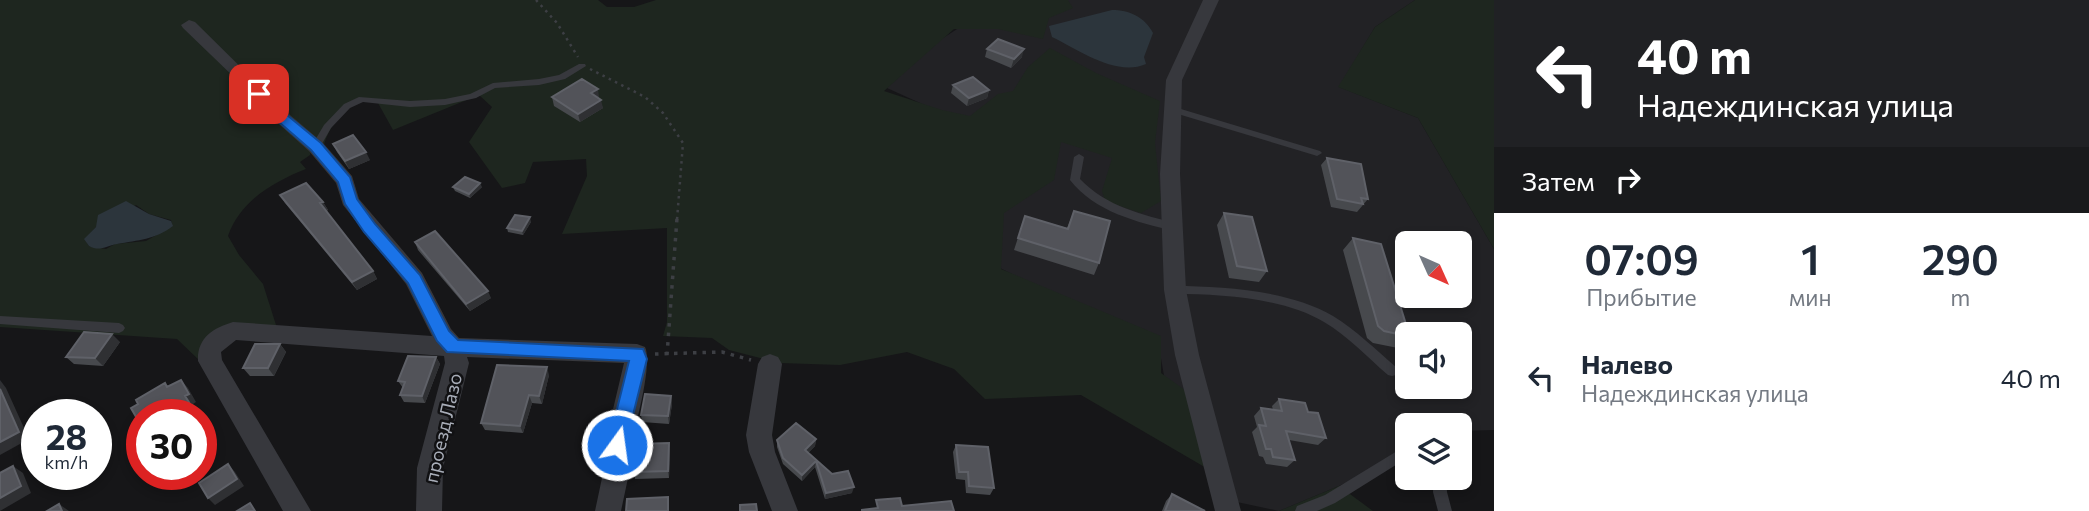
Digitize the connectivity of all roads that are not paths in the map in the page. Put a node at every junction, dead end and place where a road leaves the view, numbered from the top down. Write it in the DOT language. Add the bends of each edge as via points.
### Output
graph roads {
  1 [pos="1211,0"];
  2 [pos="190,24"];
  3 [pos="582,66"];
  4 [pos="1171,109"];
  5 [pos="316,147"];
  6 [pos="1317,153"];
  7 [pos="1079,156"];
  8 [pos="1174,227"];
  9 [pos="1175,290"];
  10 [pos="0,320"];
  11 [pos="119,328"];
  12 [pos="453,347"];
  13 [pos="770,364"];
  14 [pos="1392,371"];
  15 [pos="1395,458"];
  16 [pos="1440,490"];
  17 [pos="298,511"];
  18 [pos="429,511"];
  19 [pos="608,511"];
  20 [pos="785,511"];
  21 [pos="1228,511"];
  22 [pos="1302,511"];
  23 [pos="1445,511"];
  1 -- 4 [label="street" via="1174,80"];
  2 -- 5 [label="street, проезд Лазо" via="276,113"];
  3 -- 5 [label="lane" via="562,77 494,86 445,102 362,99 347,106"];
  4 -- 6 [label="lane"];
  4 -- 8 [label="street"];
  5 -- 12 [label="street, проезд Лазо" via="345,181 350,200 370,228 414,279"];
  7 -- 8 [label="lane" via="1075,180 1088,196 1138,219"];
  8 -- 9 [label="street"];
  9 -- 14 [label="lane" via="1293,305 1321,315"];
  9 -- 21 [label="street"];
  10 -- 11 [label="lane"];
  12 -- 17 [label="street" via="233,331 218,339 209,349 210,361"];
  12 -- 18 [label="street, проезд Лазо" via="457,363 430,468"];
  12 -- 19 [label="street" via="637,354 613,464"];
  13 -- 20 [label="street" via="758,435"];
  15 -- 22 [label="lane"];
  16 -- 23 [label="lane"];
}
